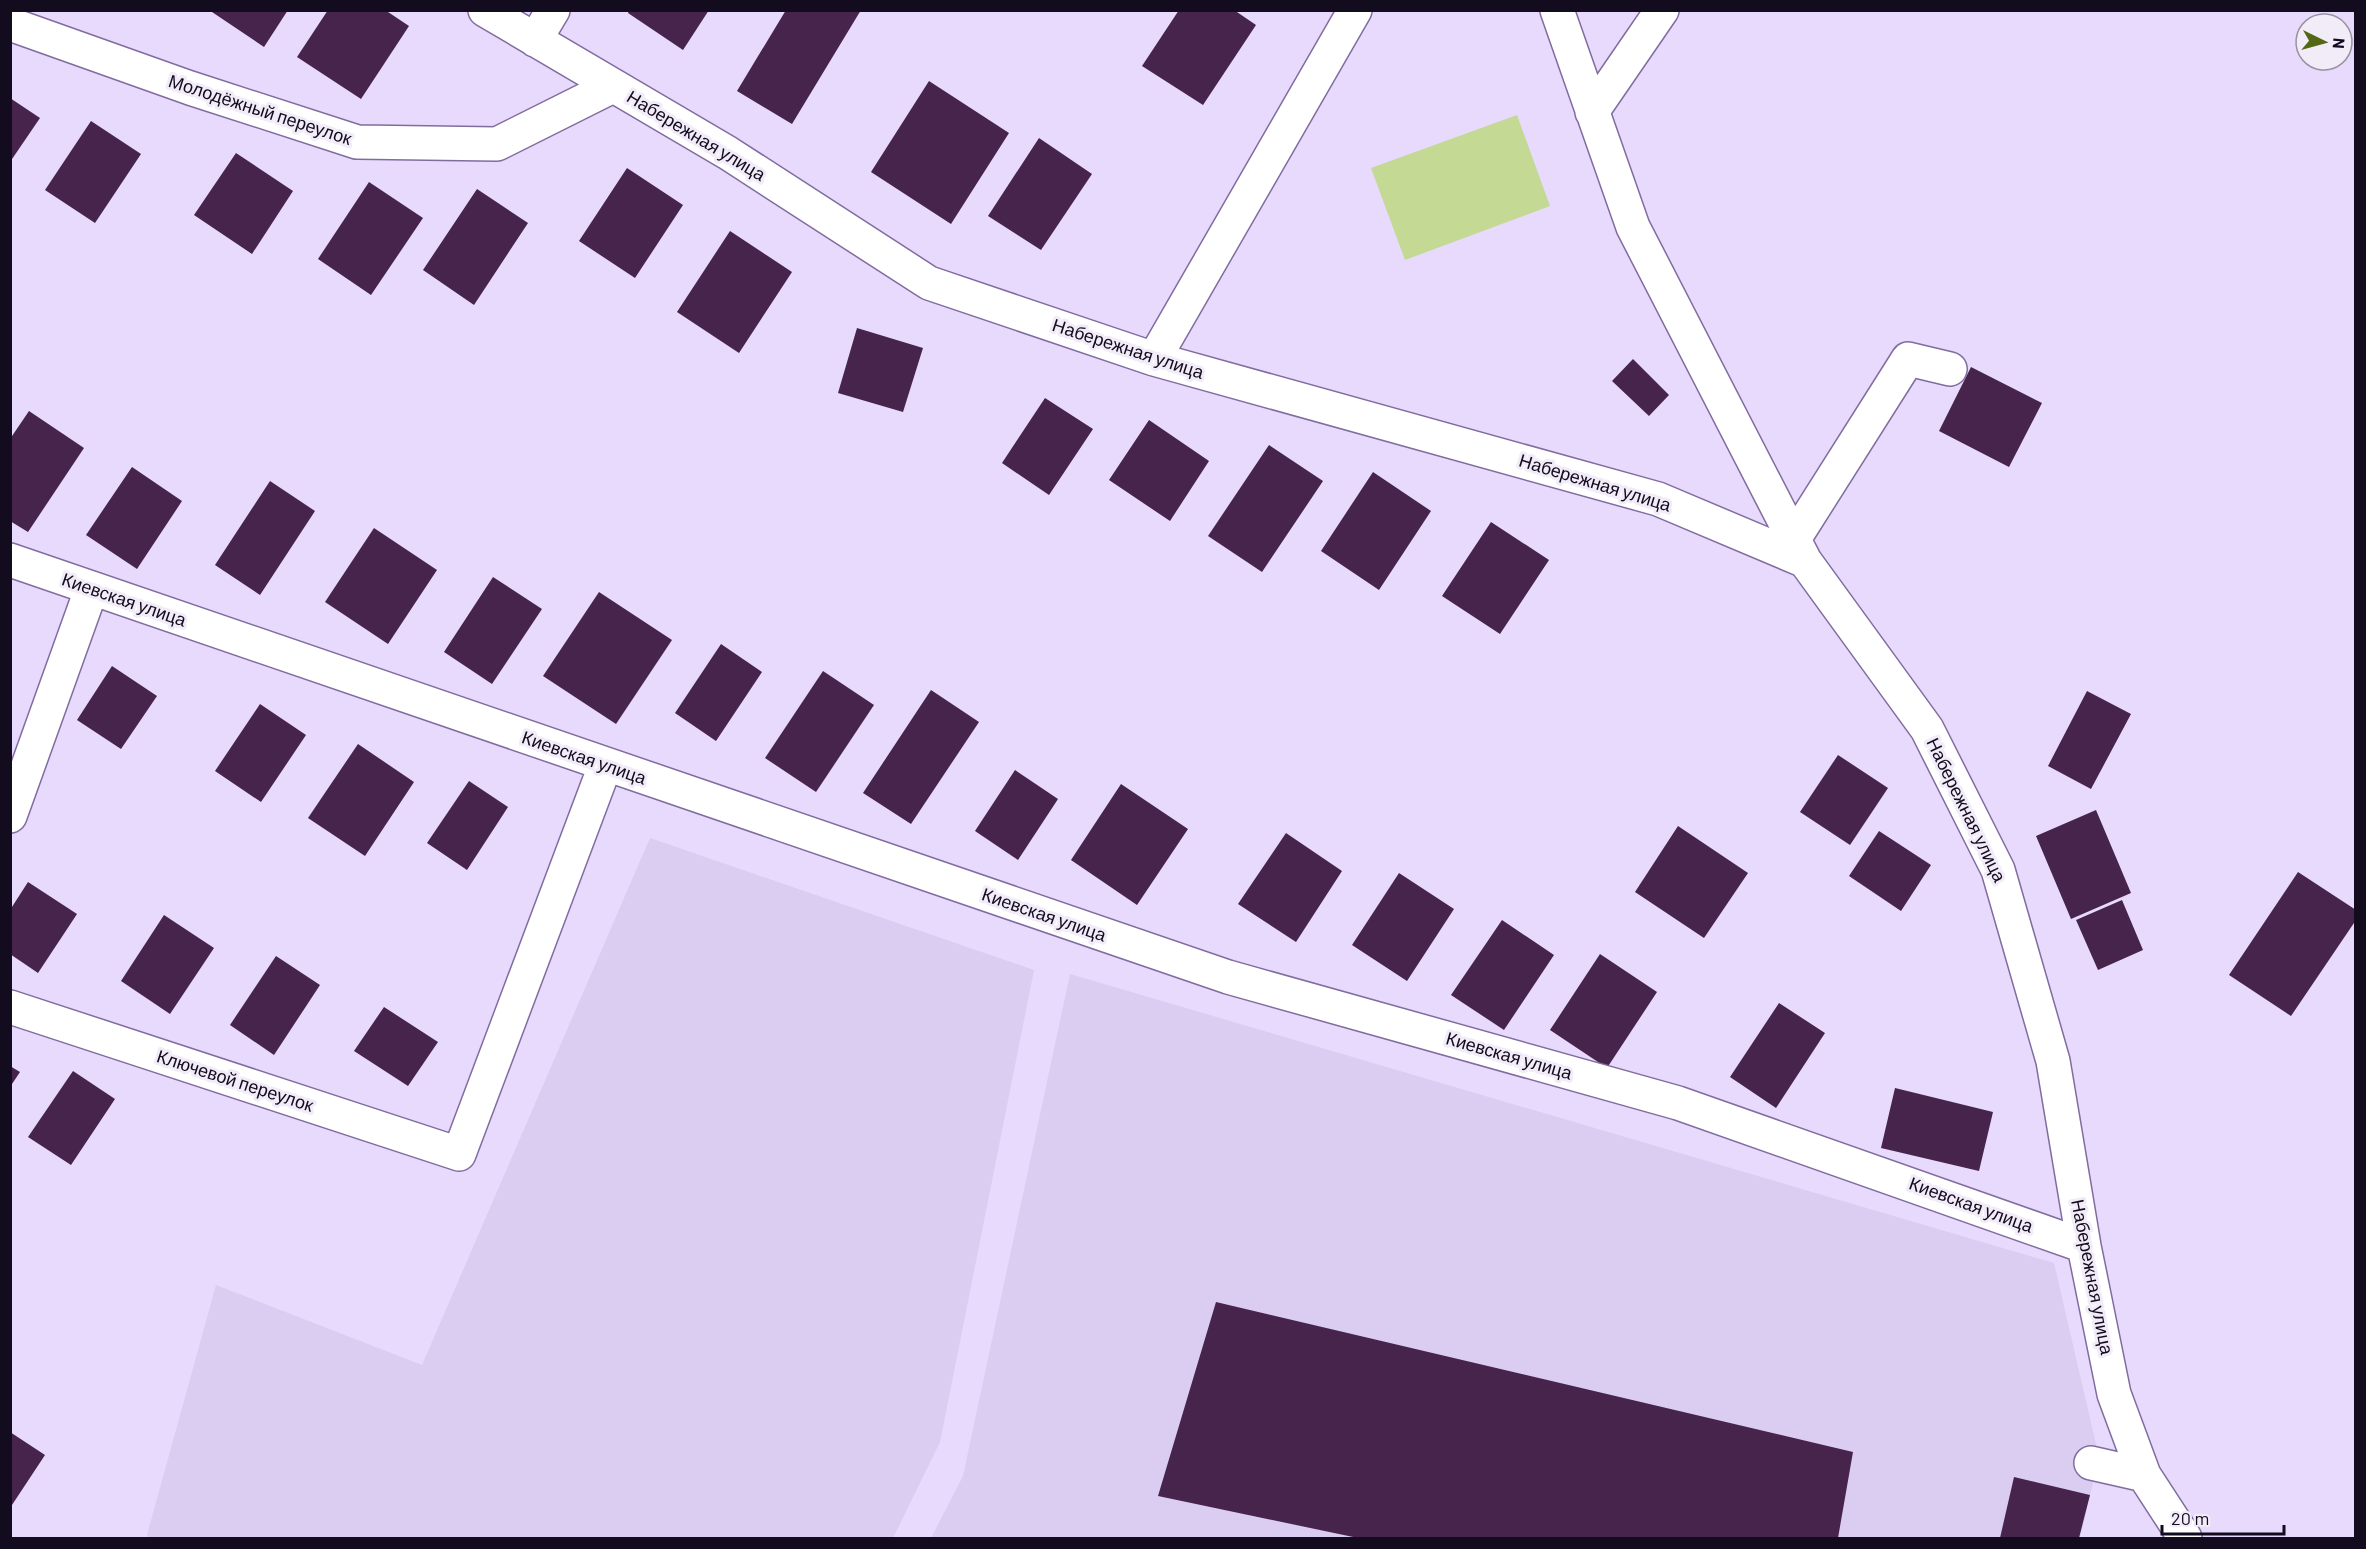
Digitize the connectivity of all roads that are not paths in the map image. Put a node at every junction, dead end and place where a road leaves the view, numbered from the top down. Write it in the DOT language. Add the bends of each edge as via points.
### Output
graph roads {
  1 [pos="485,10"];
  2 [pos="553,10"];
  3 [pos="1355,10"];
  4 [pos="1557,10"];
  5 [pos="1662,10"];
  6 [pos="10,24"];
  7 [pos="536,40"];
  8 [pos="613,86"];
  9 [pos="1592,112"];
  10 [pos="1154,359"];
  11 [pos="1950,369"];
  12 [pos="1799,550"];
  13 [pos="10,560"];
  14 [pos="91,590"];
  15 [pos="604,765"];
  16 [pos="10,816"];
  17 [pos="10,1007"];
  18 [pos="2085,1246"];
  19 [pos="2091,1463"];
  20 [pos="2144,1475"];
  21 [pos="2185,1539"];
  1 -- 7 [label="street, Набережная улица"];
  2 -- 7 [label="street"];
  3 -- 10 [label="street"];
  4 -- 9 [label="street"];
  5 -- 9 [label="street"];
  6 -- 8 [label="street, Молодёжный переулок" via="357,142 497,144"];
  7 -- 8 [label="street, Набережная улица"];
  8 -- 10 [label="street, Набережная улица" via="728,153 929,283"];
  9 -- 12 [label="street" via="1633,227"];
  10 -- 12 [label="street, Набережная улица" via="1658,499"];
  11 -- 12 [label="street" via="1908,359"];
  12 -- 18 [label="street, Набережная улица" via="1927,729 1998,870 2053,1060"];
  13 -- 14 [label="street, Киевская улица"];
  14 -- 15 [label="street, Киевская улица"];
  14 -- 16 [label="street"];
  15 -- 17 [label="street, Ключевой переулок" via="459,1154"];
  15 -- 18 [label="street, Киевская улица" via="1228,977 1678,1103"];
  18 -- 20 [label="street, Набережная улица" via="2114,1394"];
  19 -- 20 [label="street"];
  20 -- 21 [label="street, Набережная улица"];
}
